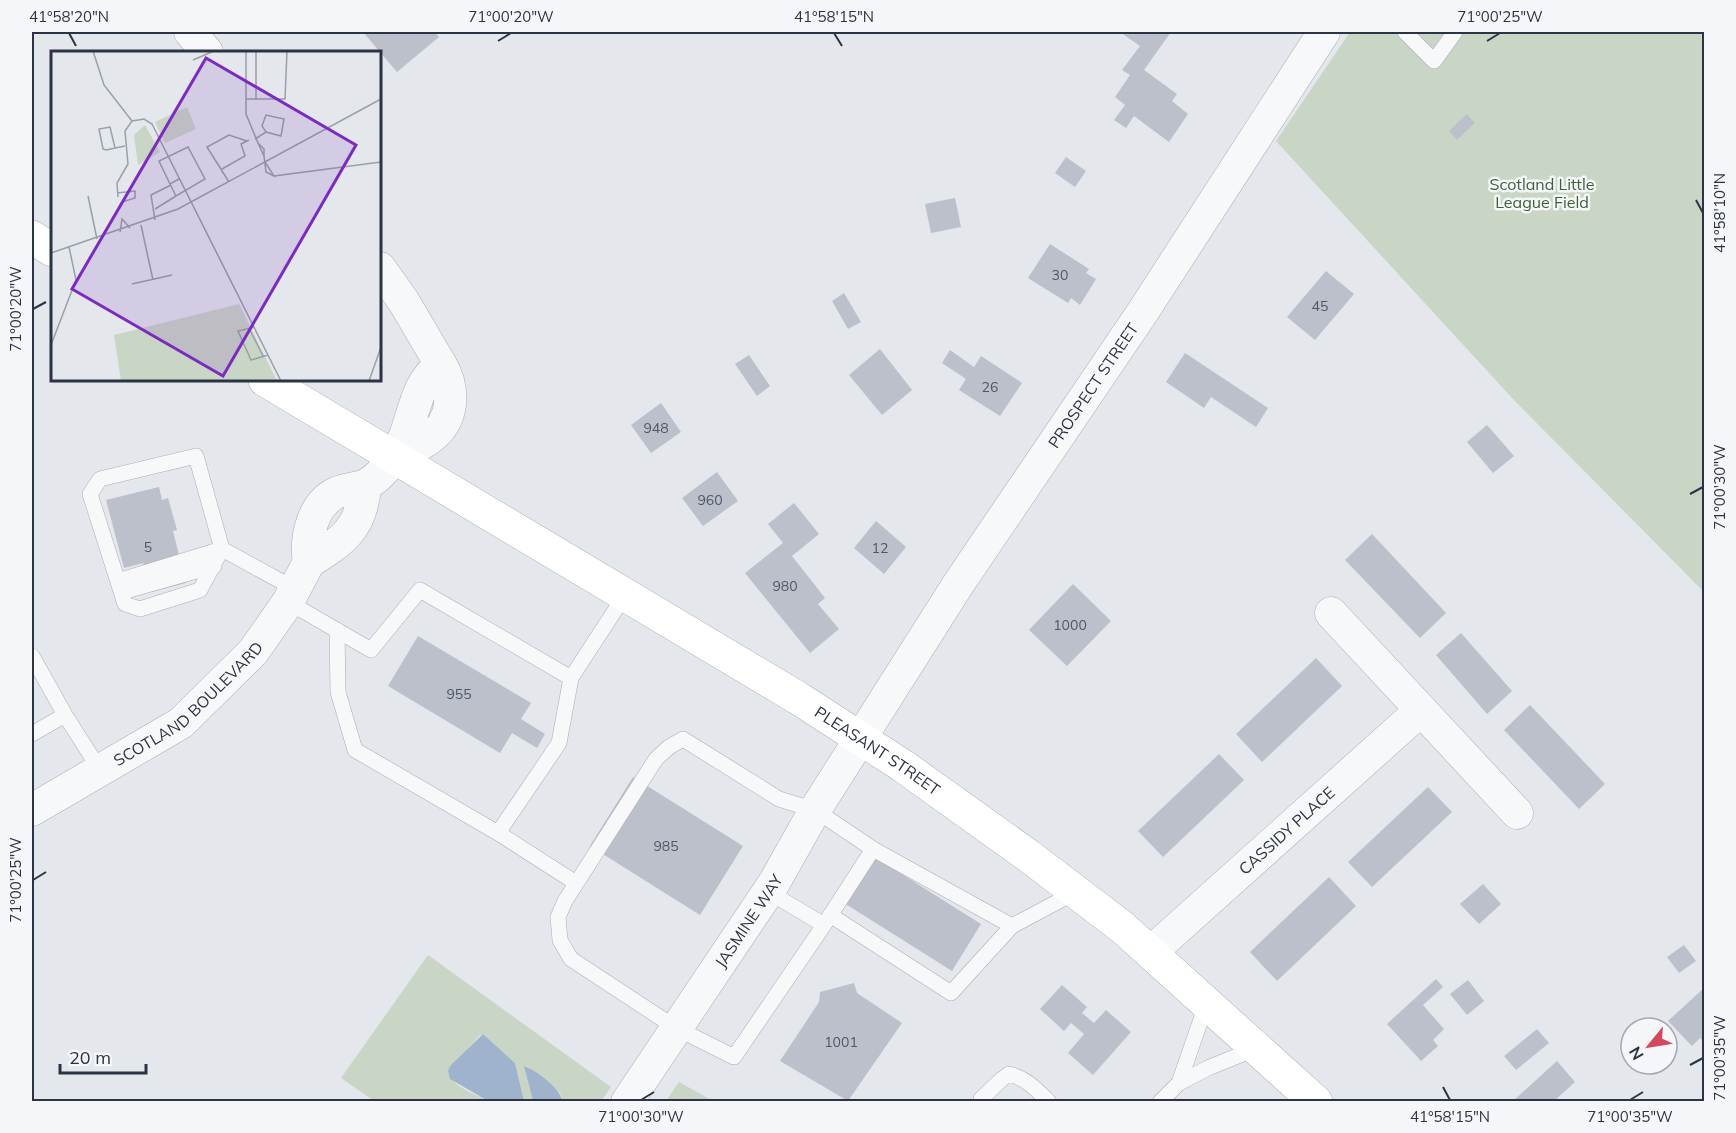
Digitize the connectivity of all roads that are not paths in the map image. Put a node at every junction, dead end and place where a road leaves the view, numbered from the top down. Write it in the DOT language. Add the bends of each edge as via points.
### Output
graph roads {
  1 [pos="190,32"];
  2 [pos="1324,32"];
  3 [pos="1406,32"];
  4 [pos="1455,32"];
  5 [pos="206,51"];
  6 [pos="32,237"];
  7 [pos="51,249"];
  8 [pos="381,269"];
  9 [pos="267,381"];
  10 [pos="394,458"];
  11 [pos="222,549"];
  12 [pos="214,566"];
  13 [pos="120,586"];
  14 [pos="625,594"];
  15 [pos="291,596"];
  16 [pos="1331,613"];
  17 [pos="337,630"];
  18 [pos="32,656"];
  19 [pos="571,678"];
  20 [pos="1421,710"];
  21 [pos="65,715"];
  22 [pos="32,734"];
  23 [pos="862,738"];
  24 [pos="100,770"];
  25 [pos="32,810"];
  26 [pos="815,810"];
  27 [pos="1517,813"];
  28 [pos="498,833"];
  29 [pos="873,849"];
  30 [pos="576,883"];
  31 [pos="1077,891"];
  32 [pos="769,892"];
  33 [pos="827,920"];
  34 [pos="1012,926"];
  35 [pos="1150,952"];
  36 [pos="1207,1002"];
  37 [pos="676,1028"];
  38 [pos="1257,1048"];
  39 [pos="1179,1083"];
  40 [pos="627,1101"];
  41 [pos="981,1101"];
  42 [pos="1049,1101"];
  43 [pos="1160,1101"];
  44 [pos="1316,1101"];
  1 -- 5 [label="street"];
  2 -- 23 [label="street, PROSPECT STREET" via="1142,314 959,583"];
  3 -- 4 [label="lane" via="1434,61"];
  6 -- 7 [label="main road"];
  8 -- 10 [label="street" via="441,365 451,398 446,421 437,432"];
  9 -- 10 [label="main road"];
  10 -- 14 [label="main road, PLEASANT STREET"];
  10 -- 15 [label="street, SCOTLAND BOULEVARD" via="365,486 335,493 323,505 308,537 309,562"];
  11 -- 12 [label="lane"];
  11 -- 13 [label="lane"];
  11 -- 13 [label="lane" via="196,456 100,478 90,494"];
  11 -- 15 [label="lane"];
  12 -- 13 [label="lane"];
  12 -- 13 [label="lane" via="200,590 140,609 125,604"];
  14 -- 19 [label="lane"];
  14 -- 23 [label="main road, PLEASANT STREET"];
  15 -- 17 [label="lane"];
  15 -- 24 [label="street, SCOTLAND BOULEVARD" via="253,652 181,723"];
  16 -- 20 [label="street"];
  17 -- 19 [label="lane" via="371,650 420,591"];
  17 -- 28 [label="lane" via="338,692 355,750"];
  18 -- 21 [label="lane"];
  19 -- 28 [label="lane" via="559,743"];
  20 -- 27 [label="street"];
  20 -- 35 [label="street, CASSIDY PLACE"];
  21 -- 22 [label="lane"];
  21 -- 24 [label="lane"];
  23 -- 26 [label="street, JASMINE WAY"];
  23 -- 31 [label="main road, PLEASANT STREET"];
  24 -- 25 [label="street, SCOTLAND BOULEVARD"];
  26 -- 29 [label="lane"];
  26 -- 30 [label="lane" via="779,799 683,739 656,759"];
  26 -- 32 [label="street, JASMINE WAY"];
  28 -- 30 [label="lane"];
  29 -- 33 [label="lane"];
  29 -- 34 [label="lane"];
  30 -- 37 [label="lane" via="558,917 560,940 571,958"];
  31 -- 34 [label="lane"];
  31 -- 35 [label="main road, PLEASANT STREET"];
  32 -- 33 [label="lane"];
  32 -- 37 [label="street, JASMINE WAY"];
  33 -- 34 [label="lane" via="951,993"];
  33 -- 37 [label="lane" via="734,1057"];
  35 -- 36 [label="main road, PLEASANT STREET"];
  36 -- 38 [label="main road, PLEASANT STREET"];
  36 -- 39 [label="lane"];
  37 -- 40 [label="street, JASMINE WAY"];
  38 -- 39 [label="lane"];
  38 -- 44 [label="main road, PLEASANT STREET"];
  39 -- 43 [label="lane"];
  41 -- 42 [label="lane" via="1010,1074 1028,1082"];
}
